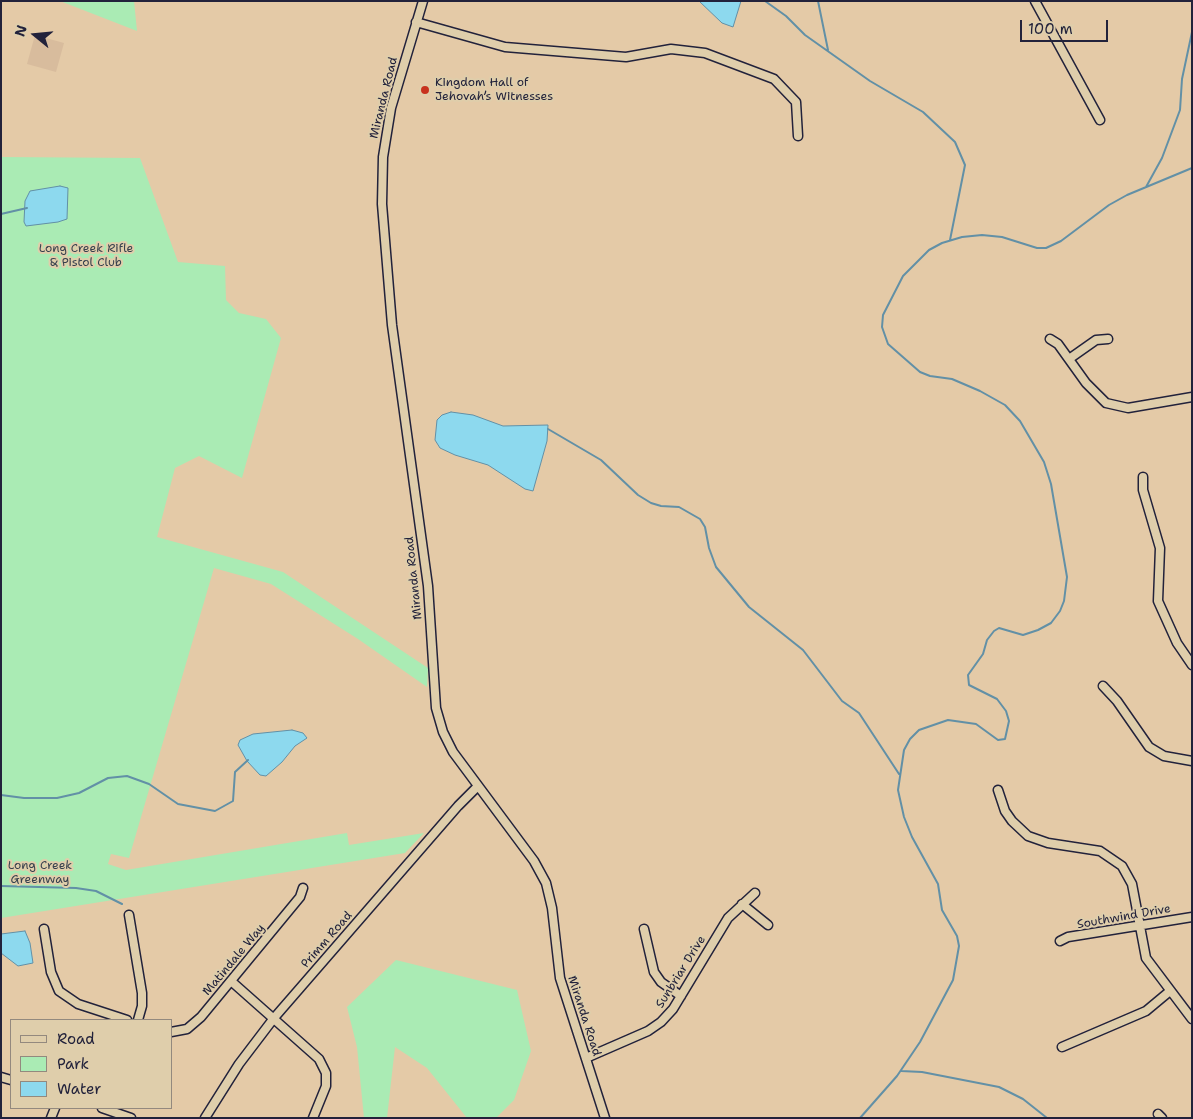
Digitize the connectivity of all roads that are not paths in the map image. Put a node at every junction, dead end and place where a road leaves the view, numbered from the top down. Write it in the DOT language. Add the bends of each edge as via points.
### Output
graph roads {
  1 [pos="423,1"];
  2 [pos="1035,1"];
  3 [pos="416,22"];
  4 [pos="1100,120"];
  5 [pos="798,136"];
  6 [pos="1050,339"];
  7 [pos="1108,339"];
  8 [pos="1069,358"];
  9 [pos="1192,397"];
  10 [pos="1144,477"];
  11 [pos="1192,665"];
  12 [pos="1103,686"];
  13 [pos="1192,761"];
  14 [pos="478,786"];
  15 [pos="998,790"];
  16 [pos="303,888"];
  17 [pos="754,893"];
  18 [pos="742,904"];
  19 [pos="129,914"];
  20 [pos="1192,917"];
  21 [pos="768,925"];
  22 [pos="1139,926"];
  23 [pos="44,929"];
  24 [pos="644,929"];
  25 [pos="1060,941"];
  26 [pos="230,981"];
  27 [pos="1170,991"];
  28 [pos="681,996"];
  29 [pos="274,1018"];
  30 [pos="124,1019"];
  31 [pos="138,1019"];
  32 [pos="1192,1019"];
  33 [pos="172,1032"];
  34 [pos="1062,1047"];
  35 [pos="586,1058"];
  36 [pos="105,1109"];
  37 [pos="131,1118"];
  38 [pos="205,1118"];
  39 [pos="313,1118"];
  40 [pos="605,1118"];
  1 -- 3 [label="street, Miranda Road"];
  2 -- 4 [label="street"];
  3 -- 5 [label="street" via="505,47 626,56 670,49 705,53 774,79 796,102"];
  3 -- 14 [label="street, Miranda Road" via="392,102 384,145 385,240 392,325 428,586 436,708 448,742"];
  6 -- 8 [label="street"];
  7 -- 8 [label="street" via="1096,340"];
  8 -- 9 [label="street" via="1098,398 1117,407"];
  10 -- 11 [label="street" via="1143,490 1160,548 1158,601 1177,643"];
  12 -- 13 [label="street" via="1150,747 1164,756"];
  14 -- 29 [label="street, Primm Road"];
  14 -- 35 [label="street, Miranda Road" via="534,861 546,883 560,978"];
  15 -- 22 [label="street" via="1012,822 1028,836 1100,852 1122,866 1132,884"];
  16 -- 26 [label="street, Matindale Way" via="300,897"];
  17 -- 18 [label="street, Sunbriar Drive"];
  18 -- 21 [label="street"];
  18 -- 28 [label="street, Sunbriar Drive" via="722,926"];
  19 -- 31 [label="street" via="142,993"];
  20 -- 22 [label="street, Southwind Drive"];
  22 -- 25 [label="street, Southwind Drive"];
  22 -- 27 [label="street" via="1146,958"];
  23 -- 30 [label="street" via="51,972 59,991 78,1004"];
  24 -- 28 [label="street" via="654,972 661,982"];
  26 -- 29 [label="street"];
  26 -- 33 [label="street, Matindale Way" via="194,1024"];
  27 -- 32 [label="street"];
  27 -- 34 [label="street" via="1146,1011"];
  28 -- 35 [label="street, Sunbriar Drive" via="655,1027"];
  29 -- 38 [label="street, Primm Road" via="239,1064"];
  29 -- 39 [label="street" via="310,1049 326,1072 323,1098"];
  35 -- 40 [label="street, Miranda Road"];
  36 -- 37 [label="street"];
}
